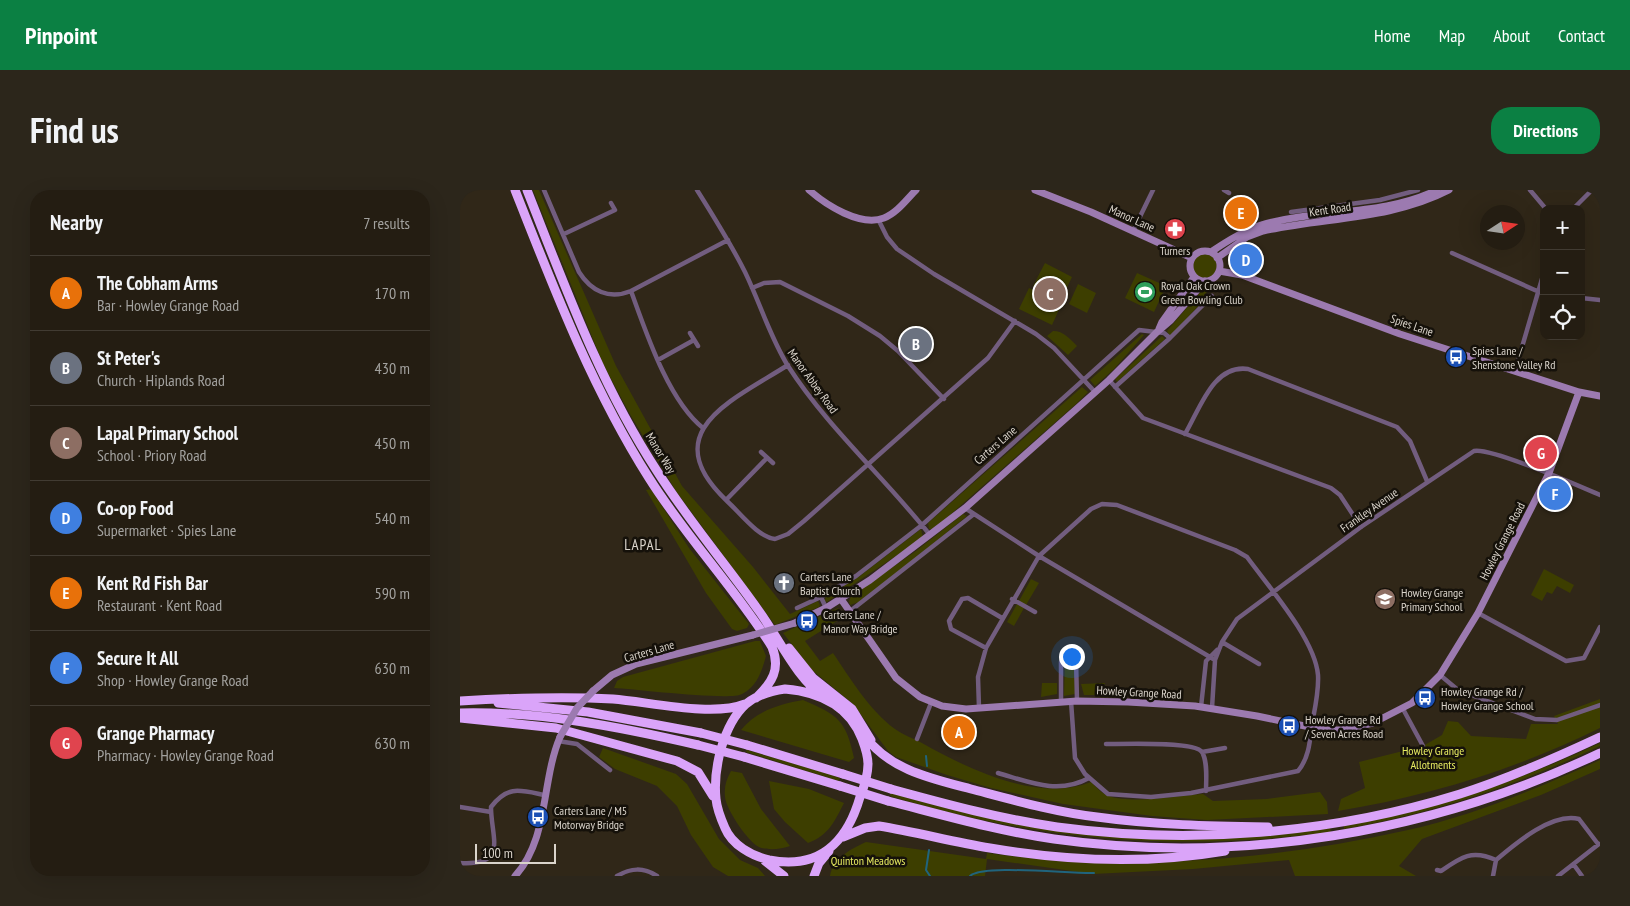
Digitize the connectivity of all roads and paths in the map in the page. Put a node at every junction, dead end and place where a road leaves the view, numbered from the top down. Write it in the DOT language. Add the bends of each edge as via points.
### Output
graph roads {
  1 [pos="515,190"];
  2 [pos="527,190"];
  3 [pos="544,190"];
  4 [pos="697,190"];
  5 [pos="810,190"];
  6 [pos="916,190"];
  7 [pos="1035,190"];
  8 [pos="1153,190"];
  9 [pos="1437,190"];
  10 [pos="1449,190"];
  11 [pos="1530,190"];
  12 [pos="1592,190"];
  13 [pos="1420,192"];
  14 [pos="611,204"];
  15 [pos="1543,205"];
  16 [pos="1577,205"];
  17 [pos="615,210"];
  18 [pos="1291,212"];
  19 [pos="617,215"];
  20 [pos="878,220"];
  21 [pos="1133,231"];
  22 [pos="564,234"];
  23 [pos="728,240"];
  24 [pos="1211,252"];
  25 [pos="1452,253"];
  26 [pos="1192,258"];
  27 [pos="1218,258"];
  28 [pos="1219,271"];
  29 [pos="1194,277"];
  30 [pos="1205,281"];
  31 [pos="1540,285"];
  32 [pos="752,288"];
  33 [pos="631,291"];
  34 [pos="1538,292"];
  35 [pos="1209,297"];
  36 [pos="1585,298"];
  37 [pos="1600,300"];
  38 [pos="1015,321"];
  39 [pos="1158,331"];
  40 [pos="690,333"];
  41 [pos="1170,338"];
  42 [pos="694,340"];
  43 [pos="698,346"];
  44 [pos="658,360"];
  45 [pos="788,365"];
  46 [pos="1515,371"];
  47 [pos="1085,380"];
  48 [pos="1109,380"];
  49 [pos="1114,387"];
  50 [pos="1096,392"];
  51 [pos="1579,392"];
  52 [pos="1600,396"];
  53 [pos="944,399"];
  54 [pos="703,428"];
  55 [pos="1186,434"];
  56 [pos="761,452"];
  57 [pos="767,458"];
  58 [pos="773,463"];
  59 [pos="868,465"];
  60 [pos="1549,473"];
  61 [pos="1428,481"];
  62 [pos="1600,495"];
  63 [pos="726,500"];
  64 [pos="965,508"];
  65 [pos="974,514"];
  66 [pos="922,525"];
  67 [pos="1362,527"];
  68 [pos="931,536"];
  69 [pos="1039,556"];
  70 [pos="1273,593"];
  71 [pos="820,597"];
  72 [pos="841,599"];
  73 [pos="1012,599"];
  74 [pos="797,608"];
  75 [pos="826,608"];
  76 [pos="759,611"];
  77 [pos="849,612"];
  78 [pos="1035,612"];
  79 [pos="1478,613"];
  80 [pos="1002,618"];
  81 [pos="1600,627"];
  82 [pos="1222,642"];
  83 [pos="986,648"];
  84 [pos="1218,649"];
  85 [pos="1209,657"];
  86 [pos="1215,660"];
  87 [pos="1259,664"];
  88 [pos="1440,675"];
  89 [pos="825,698"];
  90 [pos="752,700"];
  91 [pos="460,701"];
  92 [pos="1074,701"];
  93 [pos="1061,702"];
  94 [pos="930,703"];
  95 [pos="1600,705"];
  96 [pos="1201,707"];
  97 [pos="979,708"];
  98 [pos="1212,708"];
  99 [pos="1403,710"];
  100 [pos="460,713"];
  101 [pos="460,718"];
  102 [pos="857,726"];
  103 [pos="1312,728"];
  104 [pos="1600,737"];
  105 [pos="559,739"];
  106 [pos="917,739"];
  107 [pos="1106,744"];
  108 [pos="1423,746"];
  109 [pos="1225,748"];
  110 [pos="1202,752"];
  111 [pos="1600,752"];
  112 [pos="881,755"];
  113 [pos="610,770"];
  114 [pos="998,773"];
  115 [pos="1089,778"];
  116 [pos="1206,791"];
  117 [pos="544,795"];
  118 [pos="716,800"];
  119 [pos="460,807"];
  120 [pos="491,812"];
  121 [pos="1297,828"];
  122 [pos="841,839"];
  123 [pos="1599,843"];
  124 [pos="1257,845"];
  125 [pos="831,849"];
  126 [pos="760,858"];
  127 [pos="1496,860"];
  128 [pos="460,863"];
  129 [pos="1574,864"];
  130 [pos="1437,870"];
  131 [pos="515,876"];
  132 [pos="617,876"];
  133 [pos="657,876"];
  134 [pos="784,876"];
  135 [pos="814,876"];
  136 [pos="1493,876"];
  137 [pos="1558,876"];
  138 [pos="1582,876"];
  1 -- 90 [label="highway, Manor Way" via="568,324 600,394 649,479 772,646 776,659 773,680"];
  2 -- 76 [label="highway, Manor Way" via="578,320 614,398 678,504"];
  3 -- 22 [label="street"];
  4 -- 23 [label="street, Manor Abbey Road"];
  5 -- 20 [label="street" via="828,204 853,216"];
  6 -- 20 [label="street" via="896,211"];
  7 -- 21 [label="street, Manor Lane"];
  8 -- 21 [label="street"];
  9 -- 13 [label="street, Kent Road"];
  10 -- 27 [label="street, Kent Road" via="1395,210 1263,231 1248,237"];
  11 -- 15 [label="street"];
  12 -- 16 [label="street"];
  13 -- 18 [label="street, Kent Road"];
  13 -- 24 [label="street, Kent Road" via="1385,208 1261,226"];
  14 -- 17 [label="street"];
  17 -- 19 [label="street"];
  17 -- 22 [label="street"];
  20 -- 38 [label="street" via="887,237 909,259"];
  21 -- 26 [label="street, Manor Lane"];
  22 -- 33 [label="street" via="586,283 606,294 619,295"];
  23 -- 32 [label="street, Manor Abbey Road"];
  23 -- 33 [label="street"];
  24 -- 26 [label="street" via="1200,252"];
  24 -- 27 [label="street"];
  25 -- 34 [label="street"];
  26 -- 29 [label="street" via="1190,268"];
  27 -- 28 [label="street"];
  28 -- 30 [label="street"];
  28 -- 46 [label="street, Spies Lane" via="1242,275 1400,334"];
  29 -- 30 [label="street"];
  29 -- 39 [label="street, Carters Lane"];
  30 -- 39 [label="street, Carters Lane"];
  31 -- 34 [label="street"];
  32 -- 45 [label="street, Manor Abbey Road"];
  32 -- 53 [label="street" via="780,282 848,316 898,351"];
  33 -- 44 [label="street"];
  34 -- 46 [label="street"];
  35 -- 41 [label="street"];
  36 -- 37 [label="street"];
  38 -- 47 [label="street" via="1054,348"];
  38 -- 53 [label="street" via="988,358"];
  39 -- 41 [label="street"];
  39 -- 47 [label="street, Carters Lane" via="1139,330"];
  39 -- 48 [label="street, Carters Lane"];
  40 -- 42 [label="street"];
  41 -- 49 [label="street"];
  42 -- 43 [label="street"];
  42 -- 44 [label="street"];
  44 -- 54 [label="street" via="688,414"];
  45 -- 54 [label="street" via="715,412"];
  45 -- 59 [label="street, Manor Abbey Road" via="813,401"];
  46 -- 51 [label="street, Spies Lane"];
  47 -- 50 [label="street"];
  47 -- 66 [label="street, Carters Lane"];
  48 -- 49 [label="street"];
  48 -- 50 [label="street, Carters Lane"];
  49 -- 55 [label="street" via="1143,418"];
  50 -- 64 [label="street, Carters Lane"];
  51 -- 52 [label="street, Spies Lane"];
  51 -- 60 [label="street, Howley Grange Road"];
  53 -- 59 [label="street"];
  54 -- 63 [label="street" via="699,438 702,466 709,484"];
  55 -- 61 [label="street" via="1218,378 1232,369 1248,369 1397,427 1410,441"];
  55 -- 67 [label="street" via="1331,488 1340,495"];
  56 -- 57 [label="street"];
  57 -- 58 [label="street"];
  57 -- 63 [label="street"];
  59 -- 63 [label="street" via="788,534 776,539 762,534"];
  59 -- 66 [label="street, Manor Abbey Road"];
  60 -- 61 [label="street, Frankley Avenue" via="1478,450"];
  60 -- 62 [label="street, Frankley Avenue"];
  60 -- 79 [label="street, Howley Grange Road"];
  61 -- 67 [label="street, Frankley Avenue"];
  64 -- 65 [label="street"];
  64 -- 68 [label="street, Carters Lane"];
  65 -- 69 [label="street"];
  65 -- 77 [label="street"];
  66 -- 68 [label="street, Manor Abbey Road"];
  66 -- 71 [label="street, Carters Lane" via="856,576"];
  67 -- 70 [label="street, Frankley Avenue"];
  68 -- 72 [label="street, Carters Lane"];
  69 -- 70 [label="street" via="1091,509 1111,504 1242,553"];
  69 -- 73 [label="street"];
  69 -- 85 [label="street"];
  70 -- 82 [label="street, Frankley Avenue" via="1237,619"];
  70 -- 103 [label="street" via="1310,647 1314,659 1318,684"];
  71 -- 74 [label="street, Carters Lane"];
  71 -- 75 [label="street"];
  72 -- 75 [label="street, Carters Lane"];
  72 -- 77 [label="street, Howley Grange Road"];
  73 -- 78 [label="street"];
  73 -- 80 [label="street"];
  75 -- 105 [label="street, Carters Lane, bridge" via="795,623 636,664 612,675 578,708"];
  76 -- 89 [label="highway, Manor Way" via="808,684"];
  76 -- 112 [label="highway" via="813,678 852,708"];
  77 -- 94 [label="street, Howley Grange Road" via="896,678 912,693"];
  79 -- 81 [label="street" via="1544,651 1571,662 1584,658"];
  79 -- 88 [label="street, Howley Grange Road"];
  80 -- 83 [label="street"];
  80 -- 83 [label="street" via="968,598 962,600 949,621 951,629"];
  82 -- 84 [label="street, Frankley Avenue"];
  82 -- 87 [label="street"];
  83 -- 97 [label="street" via="978,677"];
  84 -- 85 [label="street, Frankley Avenue"];
  84 -- 86 [label="street, Frankley Avenue"];
  85 -- 86 [label="street"];
  85 -- 96 [label="street"];
  86 -- 98 [label="street, Frankley Avenue"];
  88 -- 95 [label="street" via="1458,690 1535,719 1557,720"];
  88 -- 99 [label="street, Howley Grange Road"];
  89 -- 90 [label="highway" via="785,689"];
  89 -- 102 [label="highway" via="844,710"];
  90 -- 91 [label="highway" via="719,710 612,699 536,697"];
  90 -- 118 [label="highway" via="734,720 723,745"];
  91 -- 121 [label="highway, bridge" via="588,712 701,733 892,789 1015,820 1159,836 1225,835"];
  92 -- 93 [label="street, Howley Grange Road"];
  92 -- 93 [label="street, Howley Grange Road" via="1076,659 1063,659"];
  92 -- 96 [label="street, Howley Grange Road"];
  92 -- 115 [label="street" via="1075,758"];
  93 -- 97 [label="street, Howley Grange Road"];
  94 -- 97 [label="street, Howley Grange Road"];
  94 -- 106 [label="street"];
  96 -- 98 [label="street, Howley Grange Road"];
  98 -- 103 [label="street, Howley Grange Road"];
  99 -- 103 [label="street, Howley Grange Road" via="1352,728"];
  99 -- 108 [label="street"];
  100 -- 124 [label="highway, bridge" via="501,713 639,731 744,757 888,801 1014,832 1156,848"];
  101 -- 118 [label="highway" via="556,728 677,761 698,772"];
  102 -- 112 [label="highway"];
  102 -- 122 [label="highway" via="868,769 854,818"];
  103 -- 116 [label="street" via="1305,762 1298,771"];
  104 -- 121 [label="highway" via="1461,794 1402,809"];
  105 -- 113 [label="street" via="577,744"];
  105 -- 117 [label="street, Carters Lane"];
  107 -- 110 [label="street" via="1188,746"];
  109 -- 110 [label="street"];
  110 -- 116 [label="street"];
  111 -- 124 [label="highway" via="1470,804 1346,834"];
  112 -- 121 [label="highway" via="901,766 962,786 1095,817 1177,825"];
  114 -- 115 [label="street" via="1036,784 1067,787"];
  115 -- 116 [label="street" via="1104,792 1120,796 1167,796"];
  117 -- 120 [label="street" via="512,790 500,796"];
  117 -- 131 [label="street, Carters Lane" via="534,849"];
  118 -- 126 [label="highway" via="727,831 741,847"];
  119 -- 120 [label="street"];
  120 -- 128 [label="street" via="496,836 492,854 484,861"];
  122 -- 124 [label="highway" via="858,830 879,826 992,849 1107,859 1193,855"];
  122 -- 125 [label="highway"];
  123 -- 127 [label="street" via="1583,823 1573,818 1536,830"];
  123 -- 129 [label="street"];
  125 -- 126 [label="highway" via="794,862"];
  125 -- 135 [label="highway"];
  126 -- 134 [label="highway"];
  127 -- 130 [label="street" via="1482,854 1474,855"];
  127 -- 136 [label="street"];
  129 -- 137 [label="street"];
  129 -- 138 [label="street"];
  132 -- 133 [label="street" via="629,869 640,869"];
}
